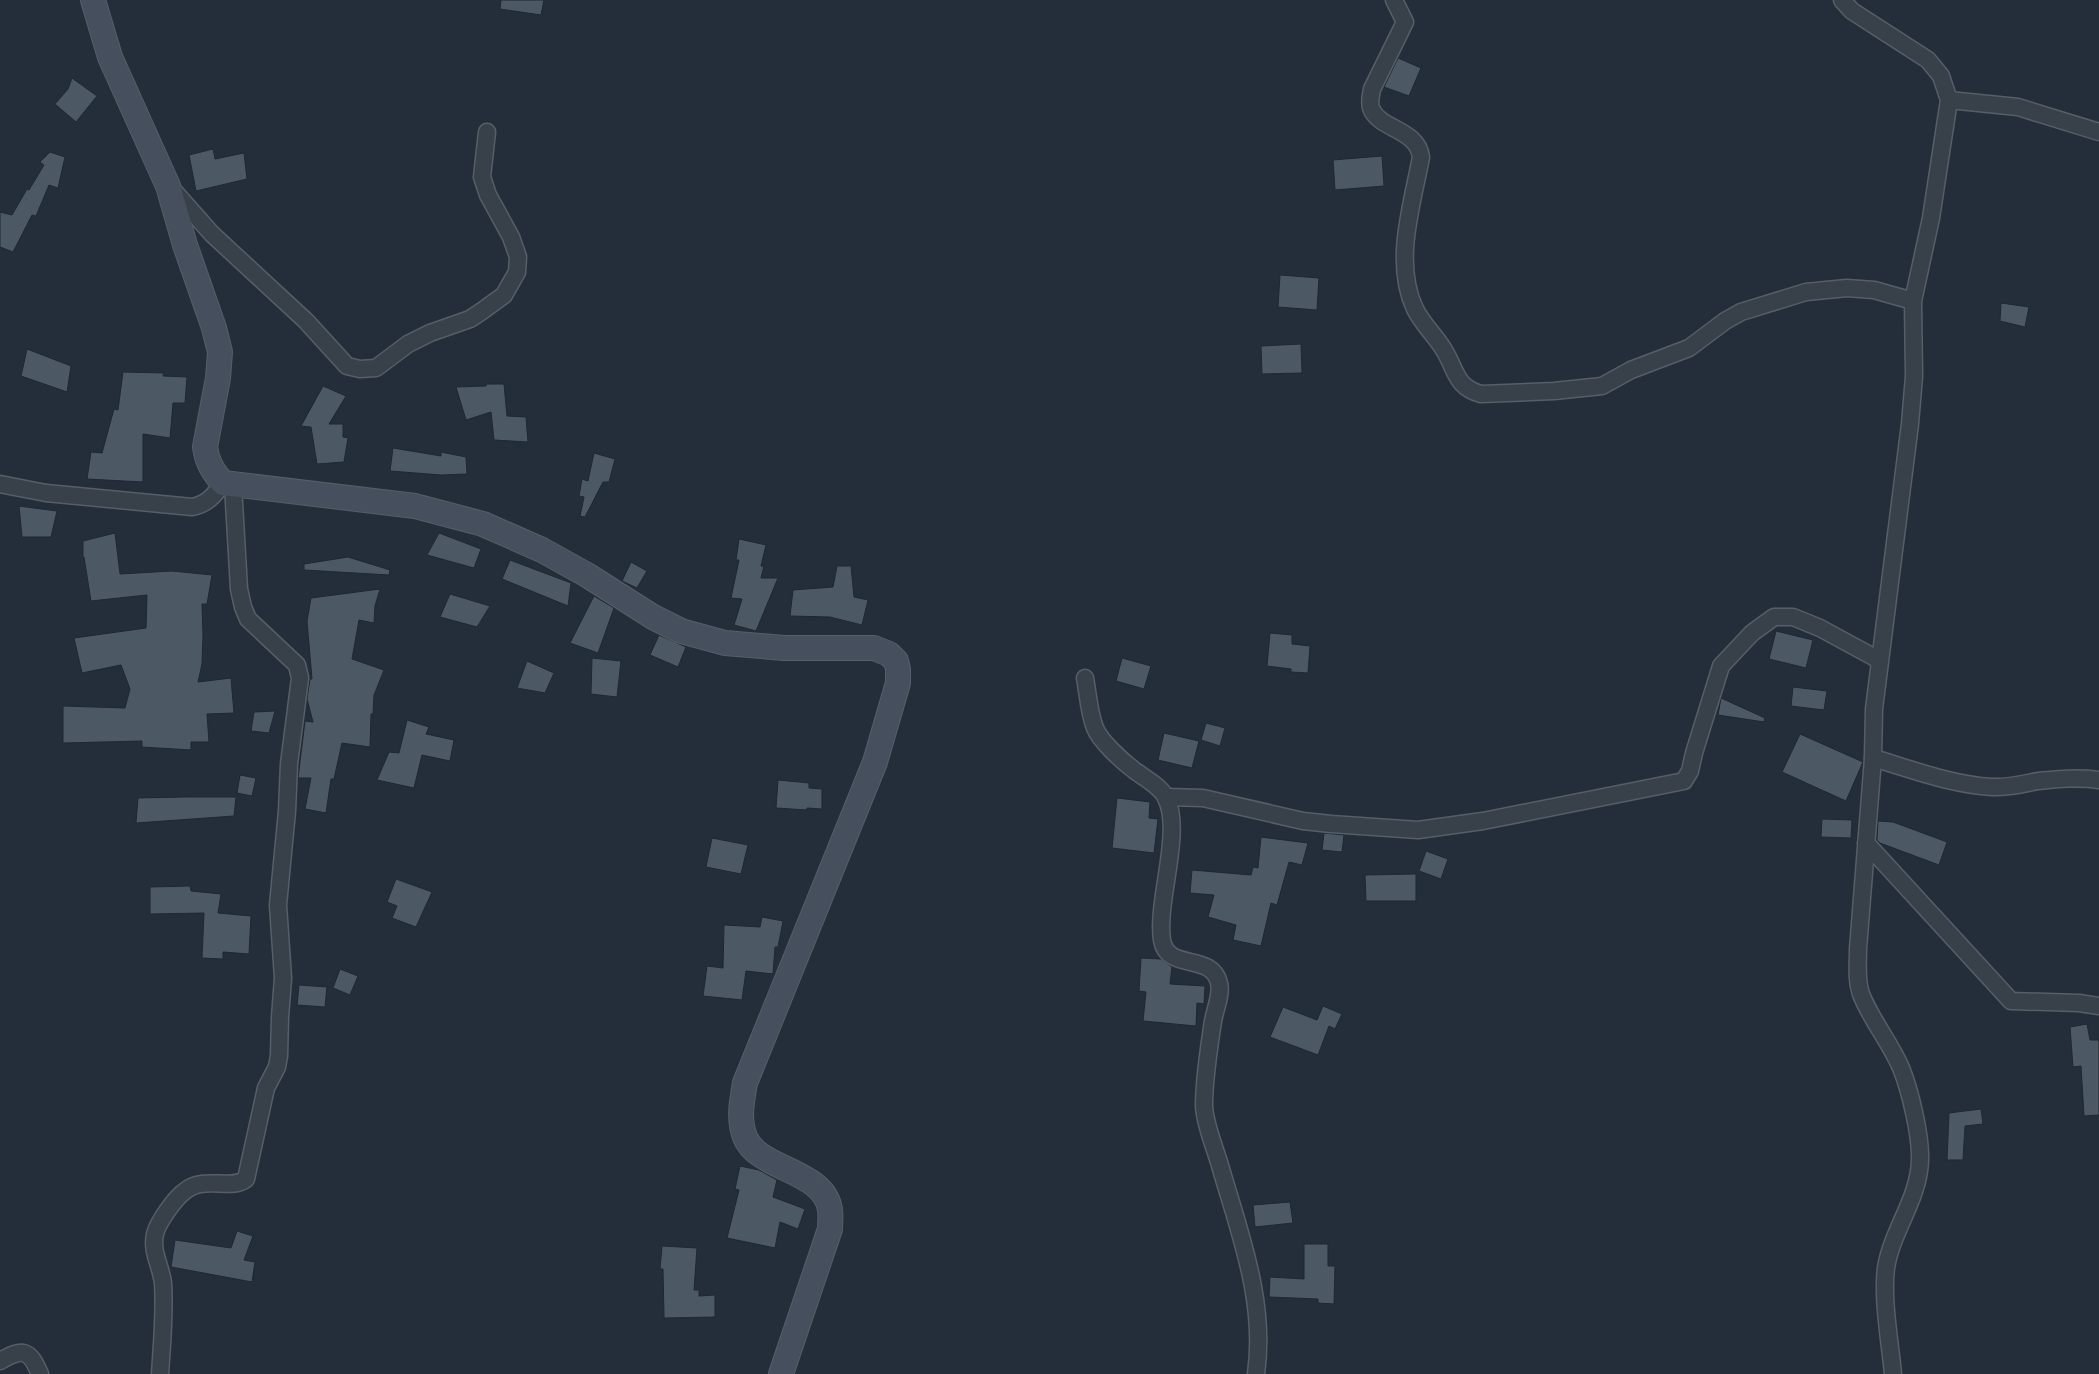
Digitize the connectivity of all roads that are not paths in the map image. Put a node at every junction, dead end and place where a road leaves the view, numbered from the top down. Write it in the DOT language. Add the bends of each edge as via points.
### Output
graph roads {
  1 [pos="93,0"];
  2 [pos="1394,0"];
  3 [pos="1842,0"];
  4 [pos="1949,100"];
  5 [pos="487,132"];
  6 [pos="2099,132"];
  7 [pos="166,181"];
  8 [pos="1913,301"];
  9 [pos="0,484"];
  10 [pos="228,484"];
  11 [pos="1879,660"];
  12 [pos="1085,678"];
  13 [pos="1873,758"];
  14 [pos="2099,780"];
  15 [pos="1166,797"];
  16 [pos="1866,843"];
  17 [pos="2099,1006"];
  18 [pos="0,1360"];
  19 [pos="40,1374"];
  20 [pos="160,1374"];
  21 [pos="780,1374"];
  22 [pos="1256,1374"];
  23 [pos="1893,1374"];
  1 -- 7 [label="street" via="110,58"];
  2 -- 8 [label="street" via="1405,22 1372,88 1371,109 1378,118 1411,138 1420,149 1406,234 1404,267 1407,288 1425,326 1444,349 1455,374 1470,391 1481,394 1602,386 1632,370 1689,348 1741,312 1806,292 1847,288 1874,290"];
  3 -- 4 [label="street" via="1857,15 1898,38 1928,60 1941,76"];
  4 -- 6 [label="street" via="2018,107"];
  4 -- 8 [label="street" via="1931,218"];
  5 -- 7 [label="street" via="482,177 511,237 518,257 517,272 504,295 482,311 408,344 376,368 360,370 347,366 306,322 212,234"];
  7 -- 10 [label="street" via="220,352 205,447 210,466"];
  8 -- 11 [label="street" via="1914,376 1910,424"];
  9 -- 10 [label="street" via="46,493 192,507 203,505"];
  10 -- 20 [label="street" via="243,606 248,619 297,665 300,678 289,764 278,905 283,978 279,1056 266,1088 246,1179 236,1183 213,1182 191,1186 183,1191 155,1233 153,1246 161,1272 163,1294"];
  10 -- 21 [label="street" via="414,506 483,524 542,550 681,631 725,643 784,648 874,648 896,661 898,683 875,762 745,1083 741,1111 745,1138 757,1154 803,1177 821,1192 830,1208 830,1229"];
  11 -- 13 [label="street"];
  11 -- 15 [label="street" via="1793,617 1774,618 1752,633 1721,666 1690,771 1684,781 1654,789 1418,830 1331,824 1203,798"];
  12 -- 15 [label="street" via="1095,728 1120,759"];
  13 -- 14 [label="street" via="1949,780 1991,787 2070,778"];
  13 -- 16 [label="street"];
  15 -- 22 [label="street" via="1171,819 1162,941 1174,959 1207,965 1220,984 1204,1108 1256,1298 1260,1329"];
  16 -- 17 [label="street" via="2012,1001"];
  16 -- 23 [label="street" via="1858,956 1861,993 1901,1068 1916,1122 1920,1161 1911,1205 1897,1231 1886,1269 1886,1309"];
  18 -- 19 [label="street" via="12,1353 25,1353 30,1355"];
}
